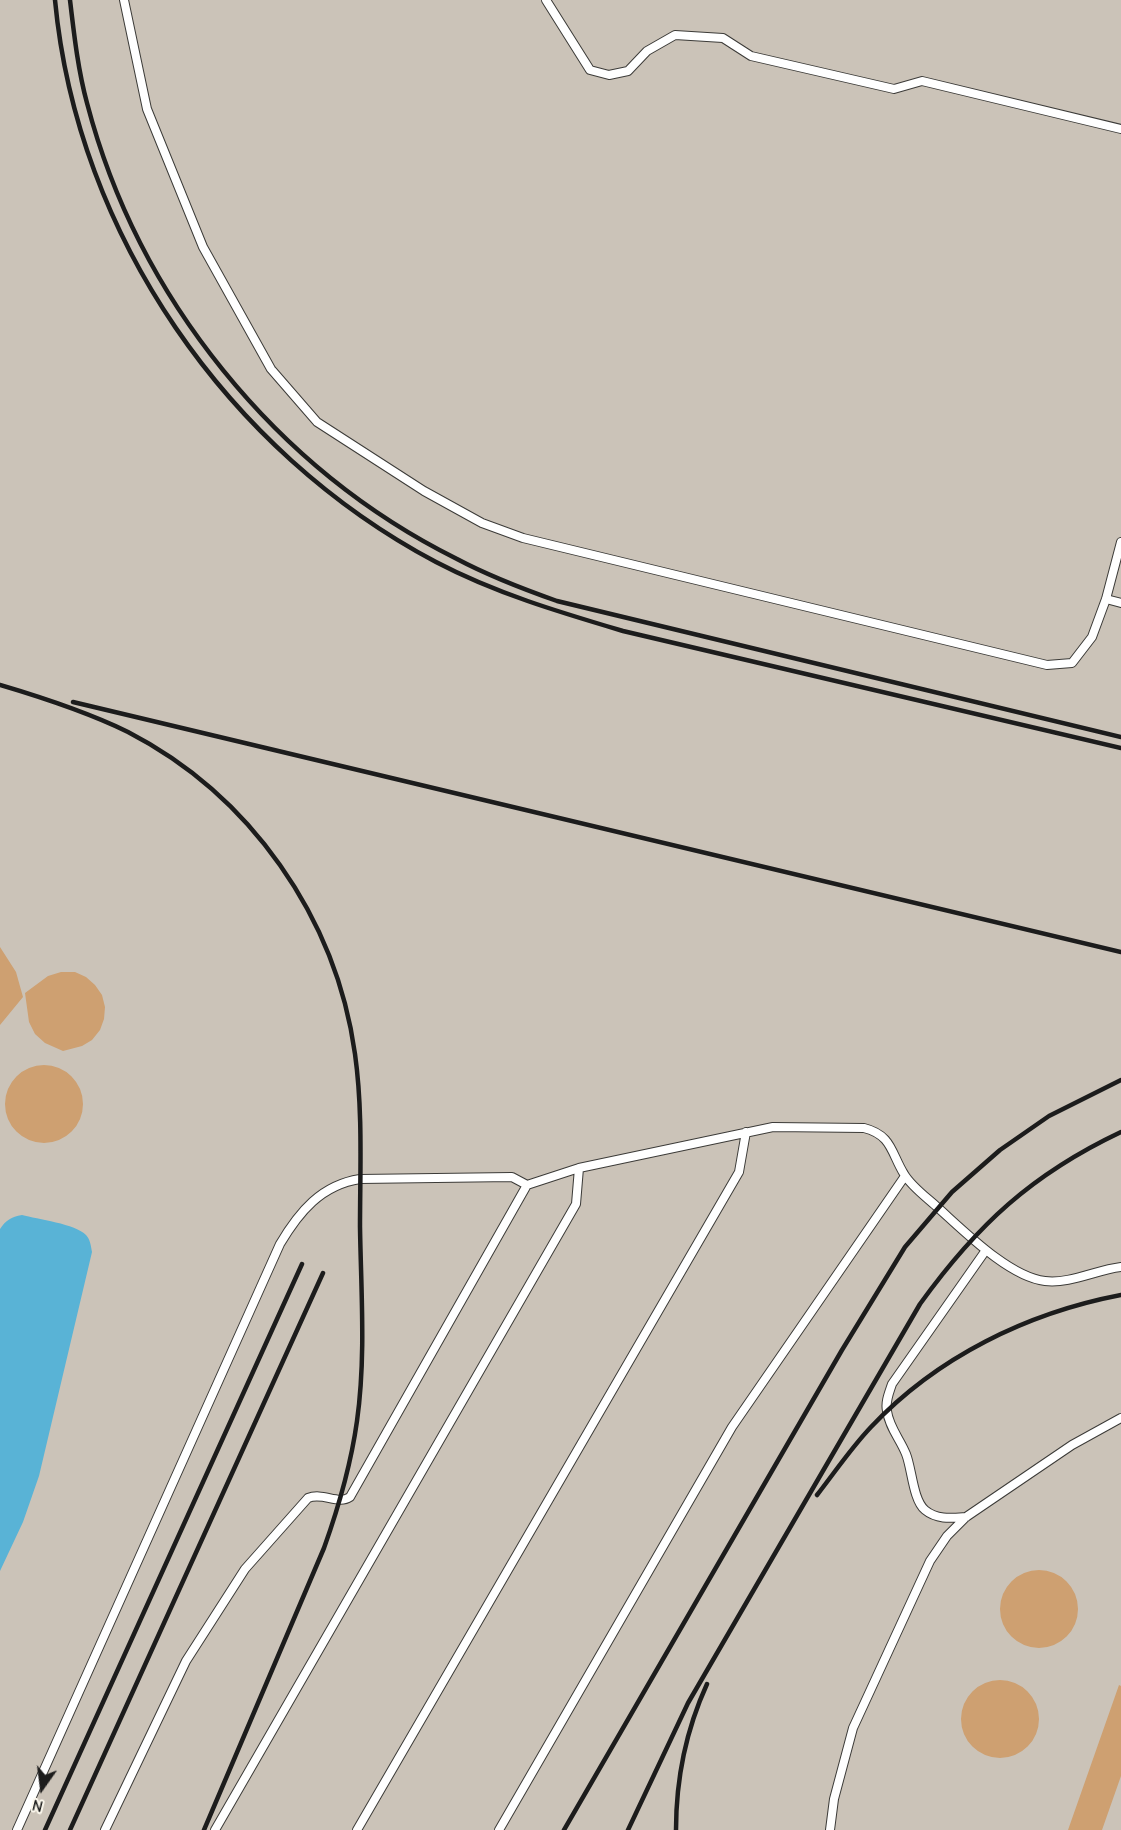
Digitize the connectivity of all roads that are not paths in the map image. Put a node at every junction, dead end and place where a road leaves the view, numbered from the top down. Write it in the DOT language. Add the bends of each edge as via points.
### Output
graph roads {
  1 [pos="124,0"];
  2 [pos="546,0"];
  3 [pos="1121,129"];
  4 [pos="1121,542"];
  5 [pos="1106,599"];
  6 [pos="1121,603"];
  7 [pos="746,1132"];
  8 [pos="579,1168"];
  9 [pos="905,1176"];
  10 [pos="527,1185"];
  11 [pos="986,1250"];
  12 [pos="1121,1267"];
  13 [pos="1121,1418"];
  14 [pos="966,1517"];
  15 [pos="17,1830"];
  16 [pos="105,1830"];
  17 [pos="215,1830"];
  18 [pos="357,1830"];
  19 [pos="499,1830"];
  20 [pos="830,1830"];
  1 -- 5 [label="lane" via="147,109 203,248 271,369 317,423 424,491 482,523 523,538 1047,665 1072,663 1092,637"];
  2 -- 3 [label="lane" via="590,70 609,75 628,71 647,51 675,35 723,38 752,56 894,89 922,81"];
  4 -- 5 [label="lane"];
  5 -- 6 [label="lane"];
  7 -- 8 [label="lane"];
  7 -- 9 [label="lane" via="773,1127 878,1131"];
  7 -- 18 [label="lane" via="738,1172"];
  8 -- 10 [label="lane"];
  8 -- 17 [label="lane" via="576,1204"];
  9 -- 11 [label="lane"];
  9 -- 19 [label="lane" via="732,1427"];
  10 -- 15 [label="lane" via="512,1177 360,1179 339,1184 302,1210 280,1244"];
  10 -- 16 [label="lane" via="350,1497 308,1498 245,1569 186,1661"];
  11 -- 12 [label="lane" via="1030,1278 1046,1281"];
  11 -- 14 [label="lane" via="892,1384 886,1402 893,1429 909,1461 919,1501 937,1516"];
  13 -- 14 [label="lane" via="1072,1445"];
  14 -- 20 [label="lane" via="930,1561 853,1728"];
}
